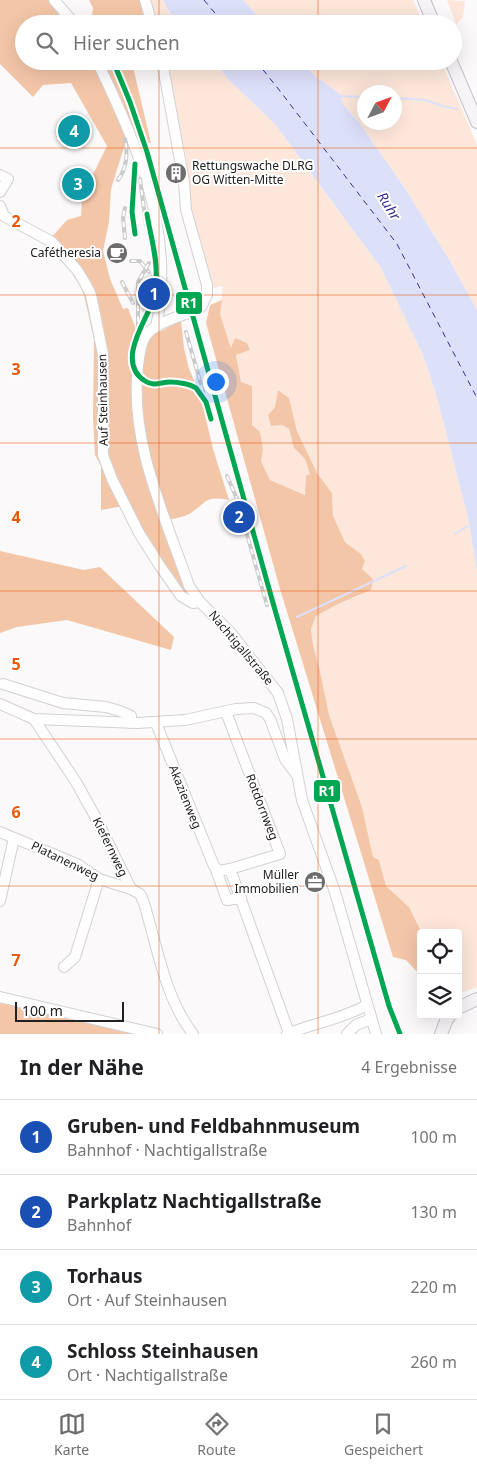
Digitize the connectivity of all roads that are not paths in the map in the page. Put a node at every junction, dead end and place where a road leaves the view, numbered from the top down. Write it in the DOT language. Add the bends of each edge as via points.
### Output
graph roads {
  1 [pos="54,0"];
  2 [pos="145,0"];
  3 [pos="424,0"];
  4 [pos="67,15"];
  5 [pos="149,15"];
  6 [pos="430,15"];
  7 [pos="102,70"];
  8 [pos="163,70"];
  9 [pos="455,70"];
  10 [pos="477,122"];
  11 [pos="0,175"];
  12 [pos="0,192"];
  13 [pos="1,209"];
  14 [pos="156,327"];
  15 [pos="200,602"];
  16 [pos="3,684"];
  17 [pos="0,704"];
  18 [pos="226,712"];
  19 [pos="34,719"];
  20 [pos="131,723"];
  21 [pos="156,723"];
  22 [pos="297,775"];
  23 [pos="0,832"];
  24 [pos="14,838"];
  25 [pos="230,869"];
  26 [pos="216,870"];
  27 [pos="99,879"];
  28 [pos="131,889"];
  29 [pos="241,898"];
  30 [pos="0,901"];
  31 [pos="64,967"];
  32 [pos="0,997"];
  33 [pos="477,999"];
  34 [pos="367,1005"];
  35 [pos="462,1006"];
  36 [pos="371,1019"];
  37 [pos="447,1019"];
  38 [pos="156,1034"];
  39 [pos="193,1034"];
  40 [pos="288,1034"];
  41 [pos="347,1034"];
  42 [pos="376,1034"];
  43 [pos="441,1034"];
  1 -- 4 [label="street"];
  2 -- 5 [label="street"];
  3 -- 6 [label="main road"];
  7 -- 14 [label="street, Nachtigallstraße" via="146,177 153,203 162,257"];
  8 -- 14 [label="street" via="186,210 207,295 202,308"];
  9 -- 10 [label="main road"];
  11 -- 12 [label="street" via="8,179"];
  13 -- 15 [label="street, Auf Steinhausen" via="4,216 52,242 85,283 102,347 103,455 139,533 160,566 181,596 194,603"];
  14 -- 15 [label="street, Nachtigallstraße" via="145,336 140,355 138,419 148,466 162,508 189,586"];
  15 -- 22 [label="street, Nachtigallstraße" via="231,633 278,693 287,719"];
  16 -- 20 [label="street" via="62,703 120,711 131,716"];
  17 -- 19 [label="street"];
  18 -- 21 [label="street"];
  18 -- 22 [label="street" via="246,708 266,713 284,759"];
  18 -- 25 [label="street, Rotdornweg" via="280,854"];
  19 -- 20 [label="street"];
  19 -- 28 [label="street, Kiefernweg" via="76,782"];
  20 -- 21 [label="street"];
  21 -- 26 [label="street, Akazienweg"];
  22 -- 34 [label="street, Nachtigallstraße"];
  23 -- 24 [label="street, Platanenweg"];
  24 -- 27 [label="street, Platanenweg" via="77,864"];
  24 -- 30 [label="street"];
  25 -- 26 [label="street"];
  25 -- 29 [label="street"];
  26 -- 29 [label="street, Akazienweg" via="227,900"];
  27 -- 28 [label="street, Platanenweg"];
  27 -- 31 [label="street" via="75,957"];
  28 -- 39 [label="street, Kiefernweg" via="140,894 144,903 173,1002"];
  29 -- 40 [label="street"];
  32 -- 38 [label="street"];
  33 -- 35 [label="main road"];
  34 -- 36 [label="street, Nachtigallstraße"];
  34 -- 40 [label="street" via="356,1012"];
  36 -- 41 [label="street" via="356,1025"];
  36 -- 42 [label="street, Nachtigallstraße"];
  37 -- 43 [label="main road"];
}
